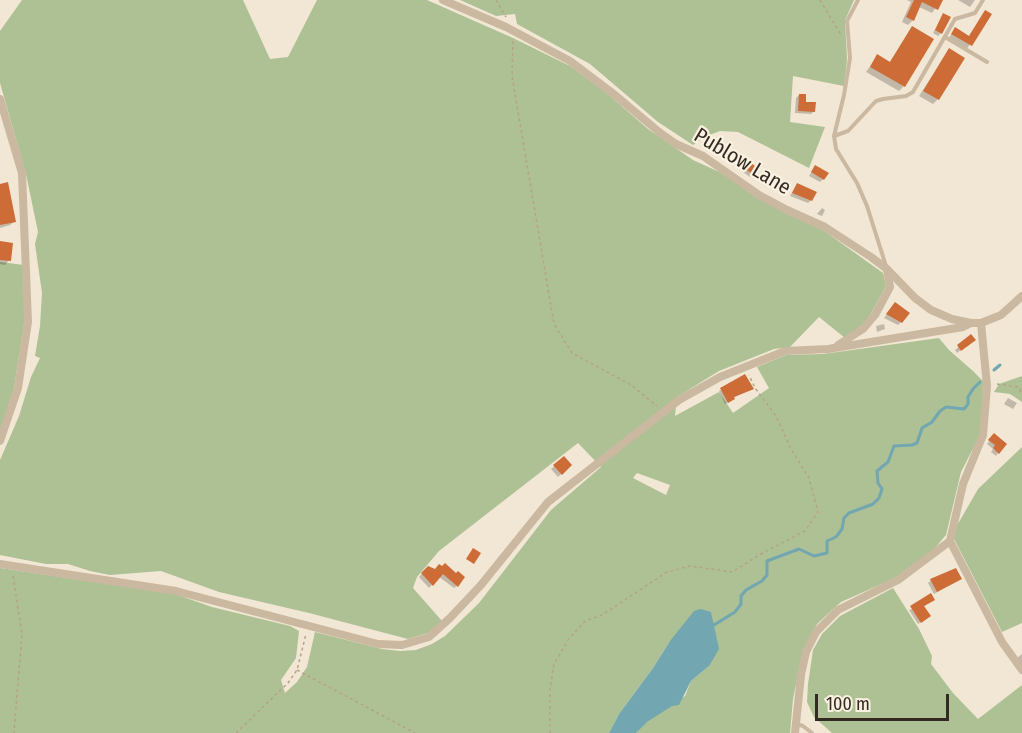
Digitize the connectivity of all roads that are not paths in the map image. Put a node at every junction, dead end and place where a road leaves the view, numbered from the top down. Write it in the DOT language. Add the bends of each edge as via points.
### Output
graph roads {
  1 [pos="443,0"];
  2 [pos="858,0"];
  3 [pos="983,0"];
  4 [pos="945,37"];
  5 [pos="987,62"];
  6 [pos="0,99"];
  7 [pos="834,136"];
  8 [pos="887,269"];
  9 [pos="1022,296"];
  10 [pos="971,323"];
  11 [pos="981,324"];
  12 [pos="828,350"];
  13 [pos="0,441"];
  14 [pos="950,541"];
  15 [pos="0,563"];
  16 [pos="1022,670"];
  17 [pos="795,728"];
  18 [pos="812,733"];
  1 -- 8 [label="street, Publow Lane" via="570,61 676,144 703,156 778,205 825,227"];
  2 -- 7 [label="lane" via="848,21 850,58"];
  3 -- 4 [label="lane" via="975,14 955,19"];
  4 -- 5 [label="lane"];
  4 -- 7 [label="lane" via="913,92 876,102 848,131"];
  6 -- 13 [label="street" via="22,173 28,322 18,388"];
  7 -- 8 [label="lane" via="836,149 867,206"];
  8 -- 10 [label="street, Publow Lane" via="931,310"];
  8 -- 12 [label="street" via="890,287 875,315 847,341"];
  9 -- 11 [label="street" via="1000,315"];
  10 -- 11 [label="street, Publow Lane"];
  10 -- 12 [label="street"];
  11 -- 14 [label="street" via="987,368 983,435 963,484"];
  12 -- 15 [label="street" via="785,351 679,400 548,502 481,585 429,637 402,645 378,644 177,591"];
  14 -- 16 [label="street" via="1002,642"];
  14 -- 17 [label="street" via="898,580 838,610 816,632 806,652"];
  17 -- 18 [label="lane" via="803,726"];
}
